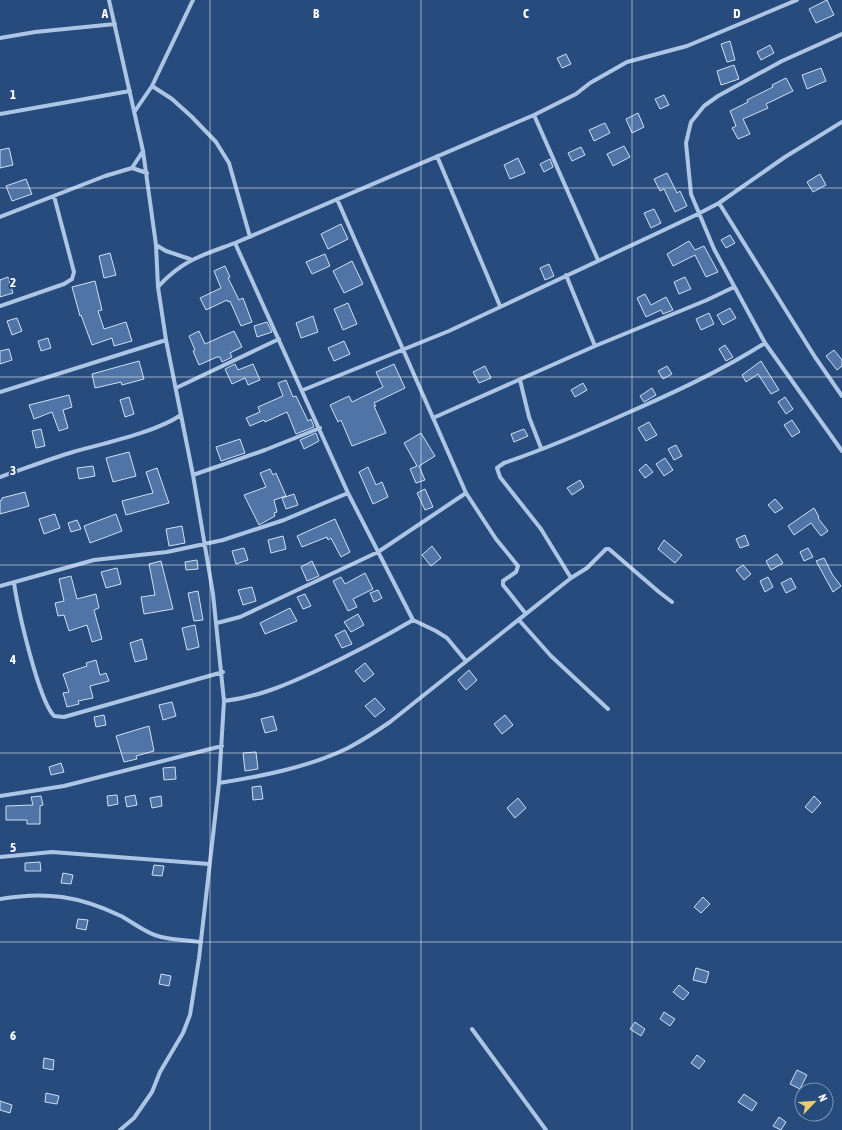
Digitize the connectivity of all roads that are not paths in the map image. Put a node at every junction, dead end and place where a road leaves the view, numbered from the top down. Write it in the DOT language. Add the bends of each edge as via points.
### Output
graph roads {
  1 [pos="109,0"];
  2 [pos="193,0"];
  3 [pos="797,0"];
  4 [pos="115,24"];
  5 [pos="842,34"];
  6 [pos="0,38"];
  7 [pos="152,86"];
  8 [pos="130,91"];
  9 [pos="135,111"];
  10 [pos="0,114"];
  11 [pos="534,115"];
  12 [pos="842,122"];
  13 [pos="143,151"];
  14 [pos="437,156"];
  15 [pos="132,168"];
  16 [pos="147,173"];
  17 [pos="54,196"];
  18 [pos="337,199"];
  19 [pos="719,203"];
  20 [pos="698,214"];
  21 [pos="0,217"];
  22 [pos="250,237"];
  23 [pos="235,243"];
  24 [pos="156,245"];
  25 [pos="190,260"];
  26 [pos="598,260"];
  27 [pos="566,275"];
  28 [pos="158,287"];
  29 [pos="734,287"];
  30 [pos="0,306"];
  31 [pos="500,306"];
  32 [pos="279,339"];
  33 [pos="166,340"];
  34 [pos="765,343"];
  35 [pos="595,346"];
  36 [pos="403,349"];
  37 [pos="520,380"];
  38 [pos="176,388"];
  39 [pos="303,390"];
  40 [pos="0,392"];
  41 [pos="842,396"];
  42 [pos="181,415"];
  43 [pos="433,418"];
  44 [pos="320,428"];
  45 [pos="542,448"];
  46 [pos="842,451"];
  47 [pos="193,475"];
  48 [pos="0,477"];
  49 [pos="348,493"];
  50 [pos="466,493"];
  51 [pos="205,544"];
  52 [pos="378,552"];
  53 [pos="571,578"];
  54 [pos="14,583"];
  55 [pos="0,586"];
  56 [pos="672,602"];
  57 [pos="526,614"];
  58 [pos="413,620"];
  59 [pos="519,620"];
  60 [pos="217,623"];
  61 [pos="466,661"];
  62 [pos="223,672"];
  63 [pos="224,701"];
  64 [pos="608,709"];
  65 [pos="222,746"];
  66 [pos="219,783"];
  67 [pos="0,796"];
  68 [pos="0,857"];
  69 [pos="209,864"];
  70 [pos="0,899"];
  71 [pos="200,942"];
  72 [pos="472,1029"];
  73 [pos="120,1130"];
  74 [pos="546,1130"];
  1 -- 4 [label="street"];
  2 -- 7 [label="street"];
  3 -- 11 [label="street" via="688,46 626,62 576,94"];
  4 -- 6 [label="street" via="23,33"];
  4 -- 8 [label="street"];
  5 -- 20 [label="street" via="739,84 718,96 696,114 691,122 686,143 691,194"];
  7 -- 9 [label="street"];
  7 -- 22 [label="street" via="182,107 224,152"];
  8 -- 9 [label="street"];
  8 -- 10 [label="street"];
  9 -- 13 [label="street"];
  11 -- 14 [label="street"];
  11 -- 26 [label="street"];
  12 -- 19 [label="street" via="785,156"];
  13 -- 15 [label="street"];
  13 -- 16 [label="street"];
  14 -- 18 [label="street"];
  14 -- 31 [label="street"];
  15 -- 16 [label="street"];
  15 -- 17 [label="street"];
  16 -- 24 [label="street"];
  17 -- 21 [label="street"];
  17 -- 30 [label="street" via="74,272 72,279"];
  18 -- 22 [label="street"];
  18 -- 36 [label="street"];
  19 -- 20 [label="street"];
  19 -- 41 [label="street"];
  20 -- 26 [label="street"];
  20 -- 29 [label="street"];
  22 -- 23 [label="street"];
  23 -- 25 [label="street"];
  23 -- 32 [label="street"];
  24 -- 25 [label="street"];
  24 -- 28 [label="street"];
  25 -- 28 [label="street" via="175,269"];
  26 -- 27 [label="street"];
  27 -- 31 [label="street"];
  27 -- 35 [label="street"];
  28 -- 33 [label="street"];
  29 -- 34 [label="street"];
  29 -- 35 [label="street" via="695,306"];
  31 -- 36 [label="street" via="449,331"];
  32 -- 38 [label="street"];
  32 -- 39 [label="street"];
  33 -- 38 [label="street"];
  33 -- 40 [label="street"];
  34 -- 45 [label="street" via="736,361 656,401"];
  34 -- 46 [label="street"];
  35 -- 37 [label="street"];
  36 -- 39 [label="street"];
  36 -- 43 [label="street"];
  37 -- 43 [label="street"];
  37 -- 45 [label="street" via="530,418"];
  38 -- 42 [label="street"];
  39 -- 44 [label="street"];
  42 -- 47 [label="street"];
  42 -- 48 [label="street" via="165,425"];
  43 -- 50 [label="street"];
  44 -- 47 [label="street"];
  44 -- 49 [label="street"];
  45 -- 53 [label="street" via="499,466 497,472 544,534"];
  47 -- 51 [label="street"];
  49 -- 51 [label="street" via="245,534"];
  49 -- 52 [label="street"];
  50 -- 52 [label="street"];
  50 -- 57 [label="street" via="518,566 516,572 504,580 503,585"];
  51 -- 54 [label="street" via="167,552 94,560"];
  51 -- 60 [label="street"];
  52 -- 58 [label="street"];
  52 -- 60 [label="street" via="240,617"];
  53 -- 56 [label="street" via="587,568 604,550 609,549"];
  53 -- 57 [label="street"];
  54 -- 55 [label="street"];
  54 -- 62 [label="street" via="28,645 46,705 54,716 64,717"];
  57 -- 59 [label="street"];
  58 -- 61 [label="street" via="447,638"];
  58 -- 63 [label="street" via="362,650 281,687 242,699"];
  59 -- 61 [label="street"];
  59 -- 64 [label="street" via="557,661"];
  60 -- 62 [label="street"];
  61 -- 66 [label="street" via="390,722 348,748 268,774"];
  62 -- 63 [label="street"];
  63 -- 65 [label="street"];
  65 -- 66 [label="street"];
  65 -- 67 [label="street" via="71,785"];
  66 -- 69 [label="street"];
  68 -- 69 [label="street" via="52,852"];
  69 -- 71 [label="street"];
  70 -- 71 [label="street" via="39,894 68,897 89,902 161,937"];
  71 -- 73 [label="street" via="193,1002 183,1032 145,1103 134,1118"];
  72 -- 74 [label="street"];
}
